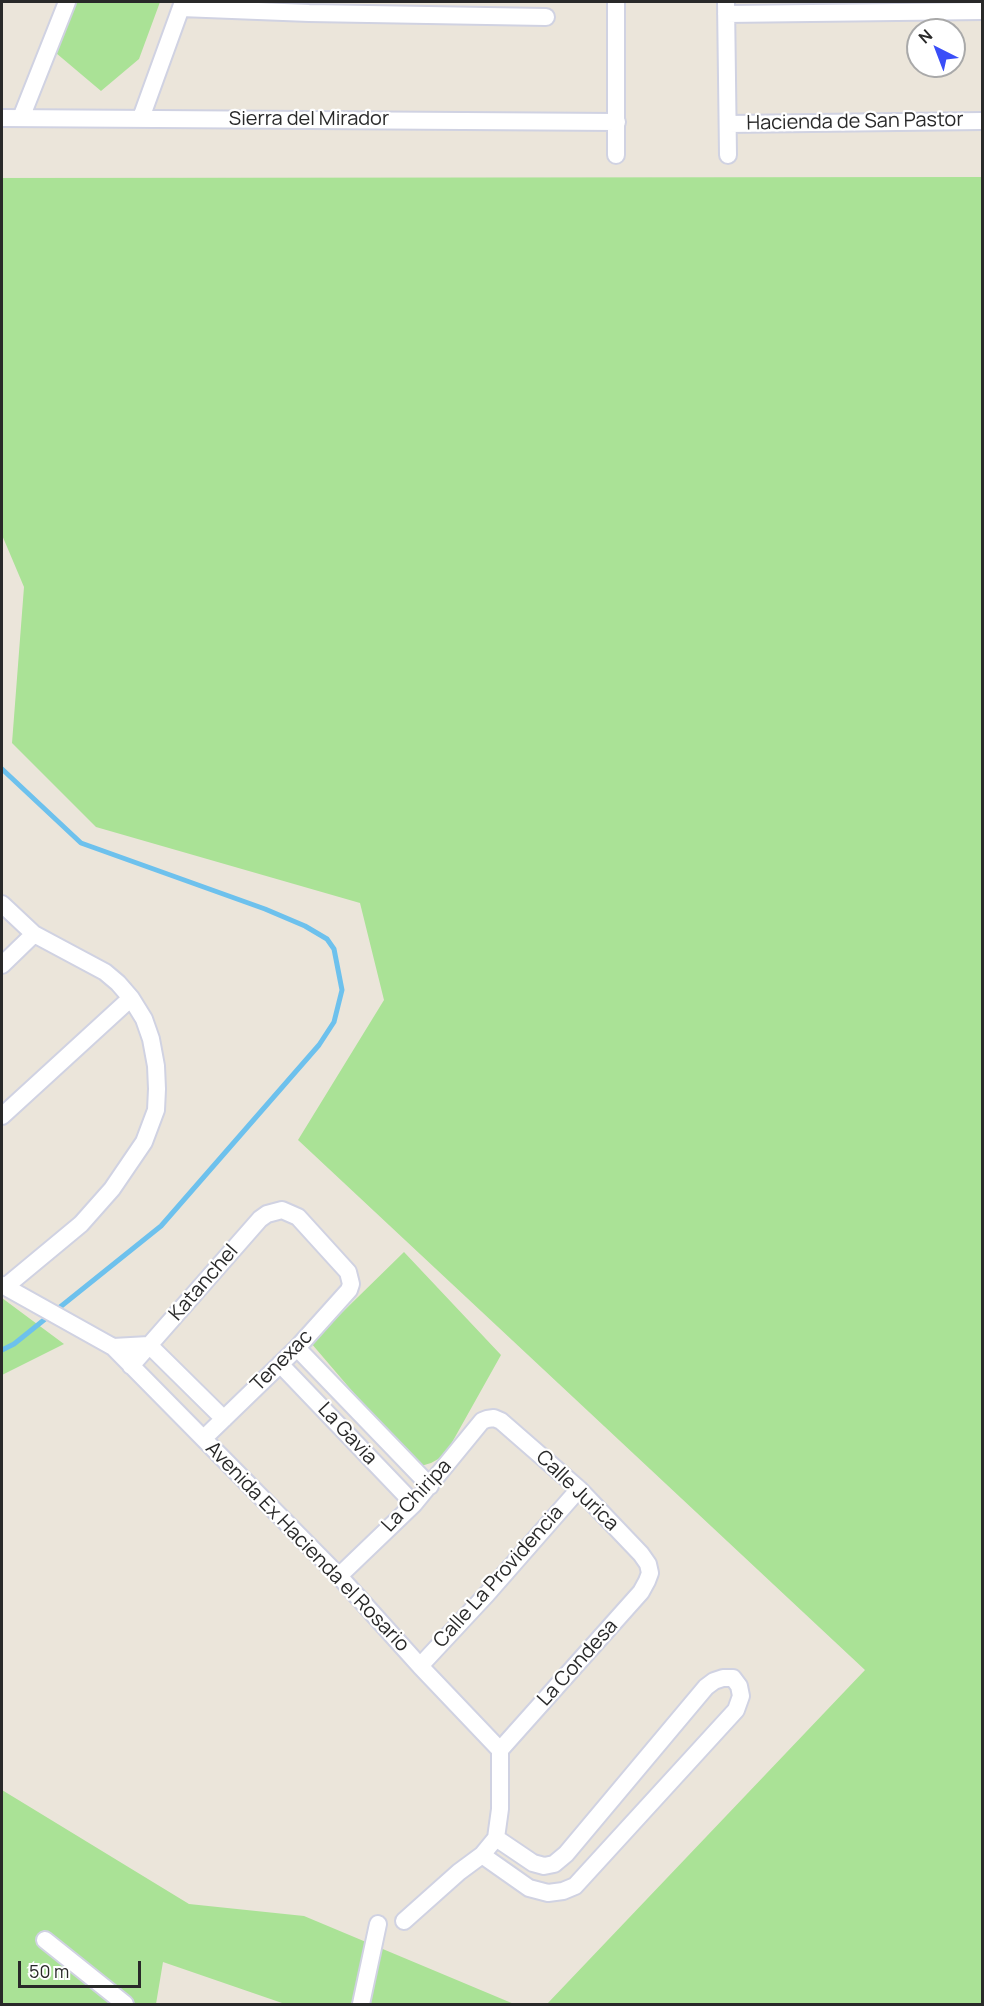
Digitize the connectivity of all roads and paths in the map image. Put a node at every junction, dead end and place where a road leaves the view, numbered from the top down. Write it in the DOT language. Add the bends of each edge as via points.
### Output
graph roads {
  1 [pos="67,2"];
  2 [pos="616,2"];
  3 [pos="182,5"];
  4 [pos="310,7"];
  5 [pos="506,8"];
  6 [pos="726,8"];
  7 [pos="982,11"];
  8 [pos="546,17"];
  9 [pos="2,118"];
  10 [pos="21,118"];
  11 [pos="141,118"];
  12 [pos="982,121"];
  13 [pos="617,122"];
  14 [pos="728,124"];
  15 [pos="616,155"];
  16 [pos="728,155"];
  17 [pos="2,904"];
  18 [pos="34,934"];
  19 [pos="2,965"];
  20 [pos="131,998"];
  21 [pos="2,1116"];
  22 [pos="282,1210"];
  23 [pos="3,1286"];
  24 [pos="149,1345"];
  25 [pos="113,1347"];
  26 [pos="297,1348"];
  27 [pos="280,1364"];
  28 [pos="131,1366"];
  29 [pos="494,1418"];
  30 [pos="224,1419"];
  31 [pos="204,1438"];
  32 [pos="430,1486"];
  33 [pos="579,1489"];
  34 [pos="414,1504"];
  35 [pos="650,1573"];
  36 [pos="339,1576"];
  37 [pos="420,1665"];
  38 [pos="500,1750"];
  39 [pos="496,1838"];
  40 [pos="482,1855"];
  41 [pos="533,1863"];
  42 [pos="529,1888"];
  43 [pos="404,1921"];
  44 [pos="378,1924"];
  45 [pos="45,1940"];
  46 [pos="126,2004"];
  47 [pos="361,2004"];
  1 -- 10 [label="street"];
  2 -- 13 [label="street"];
  3 -- 4 [label="street"];
  3 -- 11 [label="street"];
  4 -- 5 [label="street"];
  5 -- 8 [label="street"];
  6 -- 7 [label="street"];
  6 -- 14 [label="street"];
  9 -- 10 [label="street, Sierra del Mirador"];
  10 -- 11 [label="street, Sierra del Mirador"];
  11 -- 13 [label="street, Sierra del Mirador"];
  12 -- 14 [label="street, Hacienda de San Pastor"];
  13 -- 15 [label="street"];
  14 -- 16 [label="street"];
  17 -- 18 [label="street"];
  18 -- 19 [label="street"];
  18 -- 20 [label="street" via="105,972"];
  20 -- 21 [label="street"];
  20 -- 23 [label="street" via="144,1019 156,1066 156,1110 151,1128 131,1163 98,1206 65,1238"];
  22 -- 24 [label="street, Katanchel" via="260,1219"];
  22 -- 26 [label="street, Tenexac" via="298,1217 344,1267 351,1284 345,1296"];
  23 -- 25 [label="street, Avenida Ex Hacienda el Rosario"];
  24 -- 25 [label="street"];
  24 -- 28 [label="street, Katanchel"];
  24 -- 30 [label="street, Avenida Ex Hacienda el Rosario"];
  25 -- 28 [label="street, Avenida Ex Hacienda el Rosario"];
  26 -- 27 [label="street, Tenexac"];
  26 -- 32 [label="street, La Gavia"];
  27 -- 30 [label="street, Tenexac"];
  27 -- 34 [label="street, La Gavia"];
  28 -- 31 [label="street, Avenida Ex Hacienda el Rosario"];
  29 -- 32 [label="street, La Chiripa" via="482,1421"];
  29 -- 33 [label="street, Calle Jurica"];
  30 -- 31 [label="street, Tenexac"];
  31 -- 36 [label="street, Avenida Ex Hacienda el Rosario"];
  32 -- 34 [label="street, La Chiripa"];
  33 -- 35 [label="street, Calle Jurica" via="641,1554"];
  33 -- 37 [label="street, Calle La Providencia"];
  34 -- 36 [label="street, La Chiripa"];
  35 -- 38 [label="street, La Condesa" via="630,1605"];
  36 -- 37 [label="street, Avenida Ex Hacienda el Rosario"];
  37 -- 38 [label="street, Avenida Ex Hacienda el Rosario"];
  38 -- 39 [label="street"];
  39 -- 40 [label="street"];
  39 -- 41 [label="street"];
  40 -- 42 [label="street"];
  40 -- 43 [label="street"];
  41 -- 42 [label="street"];
  41 -- 42 [label="street" via="554,1864 566,1854 706,1687 723,1678 733,1678 741,1696 736,1710 583,1879 563,1891 548,1893"];
  44 -- 47 [label="street"];
  45 -- 46 [label="street"];
}
